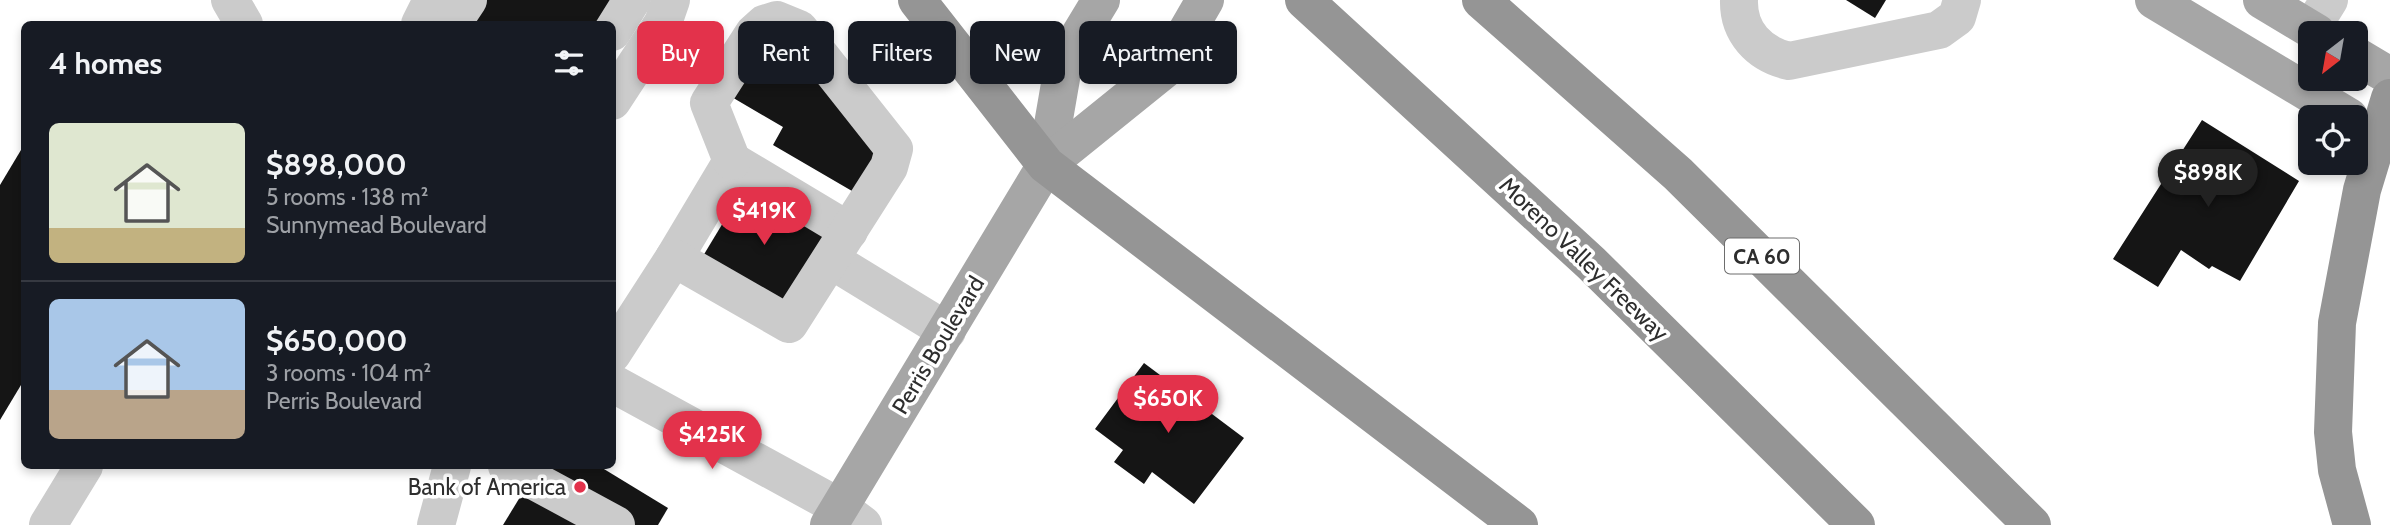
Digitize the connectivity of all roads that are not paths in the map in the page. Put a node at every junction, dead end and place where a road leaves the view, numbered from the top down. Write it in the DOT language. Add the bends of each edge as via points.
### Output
graph roads {
  1 [pos="230,0"];
  2 [pos="432,0"];
  3 [pos="468,0"];
  4 [pos="632,0"];
  5 [pos="671,0"];
  6 [pos="917,0"];
  7 [pos="1101,0"];
  8 [pos="1205,0"];
  9 [pos="1304,0"];
  10 [pos="1481,0"];
  11 [pos="1739,0"];
  12 [pos="1962,0"];
  13 [pos="2154,0"];
  14 [pos="2262,0"];
  15 [pos="242,21"];
  16 [pos="422,21"];
  17 [pos="454,21"];
  18 [pos="2319,21"];
  19 [pos="616,26"];
  20 [pos="2368,63"];
  21 [pos="2390,76"];
  22 [pos="616,95"];
  23 [pos="2390,98"];
  24 [pos="2328,105"];
  25 [pos="2368,129"];
  26 [pos="732,161"];
  27 [pos="1046,165"];
  28 [pos="2361,175"];
  29 [pos="840,245"];
  30 [pos="674,258"];
  31 [pos="947,331"];
  32 [pos="616,348"];
  33 [pos="616,385"];
  34 [pos="82,469"];
  35 [pos="452,469"];
  36 [pos="513,469"];
  37 [pos="844,519"];
  38 [pos="48,525"];
  39 [pos="436,525"];
  40 [pos="616,525"];
  41 [pos="1519,525"];
  42 [pos="1856,525"];
  43 [pos="2032,525"];
  44 [pos="2352,525"];
  1 -- 15 [label="street"];
  2 -- 16 [label="street"];
  3 -- 17 [label="street"];
  4 -- 19 [label="street"];
  5 -- 22 [label="street" via="663,23"];
  6 -- 27 [label="highway"];
  7 -- 27 [label="main road, Perris Boulevard" via="1064,61"];
  8 -- 27 [label="main road, Perris Boulevard" via="1165,69"];
  9 -- 42 [label="highway, Moreno Valley Freeway" via="1591,263"];
  10 -- 43 [label="highway, CA 60" via="1678,174"];
  11 -- 12 [label="street" via="1739,16 1747,35 1772,58 1789,61 1939,30 1957,17"];
  13 -- 24 [label="main road"];
  14 -- 18 [label="main road"];
  20 -- 21 [label="main road"];
  23 -- 25 [label="highway"];
  26 -- 29 [label="street"];
  26 -- 29 [label="street" via="709,103 764,24 777,20 799,29 894,149 889,167"];
  26 -- 30 [label="street"];
  27 -- 31 [label="main road, Perris Boulevard"];
  27 -- 41 [label="highway"];
  28 -- 44 [label="highway" via="2337,323 2333,432 2337,470"];
  29 -- 30 [label="street" via="789,324"];
  29 -- 31 [label="street"];
  30 -- 32 [label="street"];
  31 -- 37 [label="main road, Perris Boulevard"];
  33 -- 37 [label="street"];
  34 -- 38 [label="street"];
  35 -- 39 [label="street"];
  36 -- 40 [label="street"];
}
